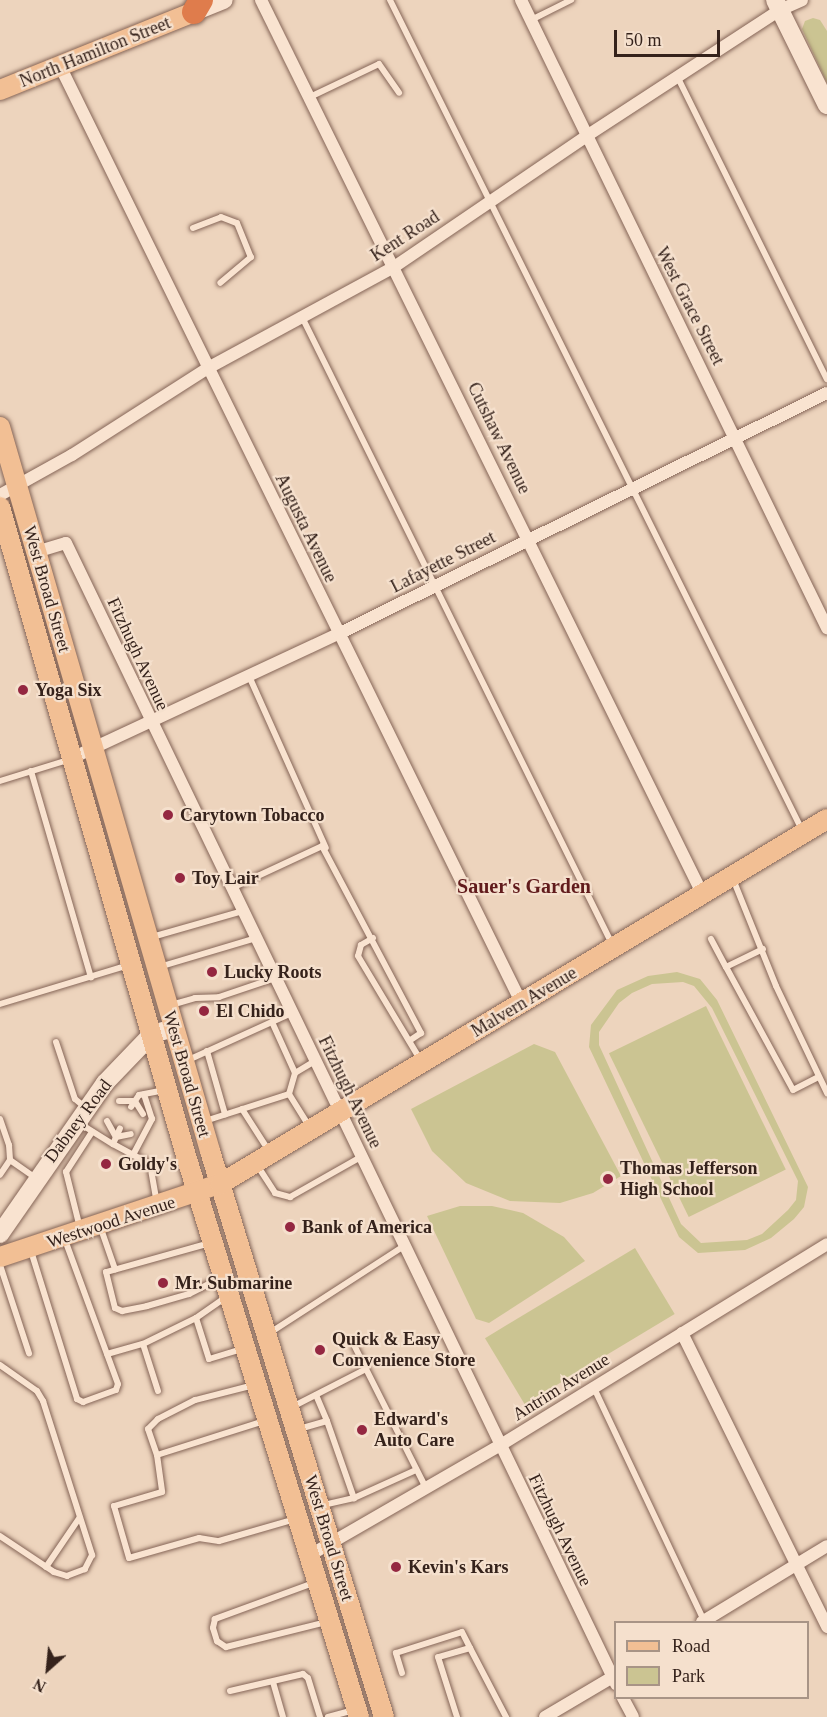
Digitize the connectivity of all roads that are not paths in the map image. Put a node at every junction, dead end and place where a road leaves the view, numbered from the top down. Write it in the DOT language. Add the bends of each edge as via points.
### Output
graph roads {
  1 [pos="224,0"];
  2 [pos="261,0"];
  3 [pos="390,0"];
  4 [pos="521,0"];
  5 [pos="571,0"];
  6 [pos="802,0"];
  7 [pos="778,5"];
  8 [pos="198,6"];
  9 [pos="531,20"];
  10 [pos="64,64"];
  11 [pos="678,78"];
  12 [pos="0,90"];
  13 [pos="399,93"];
  14 [pos="312,96"];
  15 [pos="827,105"];
  16 [pos="585,137"];
  17 [pos="490,201"];
  18 [pos="193,228"];
  19 [pos="394,267"];
  20 [pos="220,283"];
  21 [pos="302,317"];
  22 [pos="208,368"];
  23 [pos="827,380"];
  24 [pos="827,393"];
  25 [pos="0,427"];
  26 [pos="736,438"];
  27 [pos="632,489"];
  28 [pos="8,490"];
  29 [pos="0,507"];
  30 [pos="529,539"];
  31 [pos="36,552"];
  32 [pos="436,586"];
  33 [pos="827,628"];
  34 [pos="338,634"];
  35 [pos="249,676"];
  36 [pos="151,723"];
  37 [pos="94,749"];
  38 [pos="72,759"];
  39 [pos="31,771"];
  40 [pos="0,781"];
  41 [pos="827,819"];
  42 [pos="804,833"];
  43 [pos="328,851"];
  44 [pos="732,875"];
  45 [pos="231,888"];
  46 [pos="702,893"];
  47 [pos="243,911"];
  48 [pos="256,938"];
  49 [pos="373,938"];
  50 [pos="148,939"];
  51 [pos="711,939"];
  52 [pos="614,948"];
  53 [pos="763,949"];
  54 [pos="131,965"];
  55 [pos="157,967"];
  56 [pos="726,967"];
  57 [pos="88,978"];
  58 [pos="275,978"];
  59 [pos="0,1004"];
  60 [pos="522,1004"];
  61 [pos="168,1006"];
  62 [pos="292,1013"];
  63 [pos="272,1022"];
  64 [pos="174,1028"];
  65 [pos="152,1034"];
  66 [pos="409,1041"];
  67 [pos="56,1042"];
  68 [pos="207,1051"];
  69 [pos="315,1061"];
  70 [pos="184,1062"];
  71 [pos="422,1062"];
  72 [pos="295,1073"];
  73 [pos="818,1077"];
  74 [pos="167,1089"];
  75 [pos="827,1093"];
  76 [pos="144,1094"];
  77 [pos="289,1094"];
  78 [pos="119,1101"];
  79 [pos="133,1104"];
  80 [pos="242,1109"];
  81 [pos="340,1112"];
  82 [pos="81,1114"];
  83 [pos="142,1114"];
  84 [pos="225,1114"];
  85 [pos="0,1119"];
  86 [pos="107,1121"];
  87 [pos="202,1122"];
  88 [pos="120,1128"];
  89 [pos="311,1130"];
  90 [pos="92,1132"];
  91 [pos="131,1134"];
  92 [pos="116,1137"];
  93 [pos="113,1144"];
  94 [pos="133,1155"];
  95 [pos="362,1157"];
  96 [pos="264,1159"];
  97 [pos="9,1160"];
  98 [pos="0,1175"];
  99 [pos="37,1179"];
  100 [pos="220,1184"];
  101 [pos="198,1193"];
  102 [pos="158,1207"];
  103 [pos="82,1231"];
  104 [pos="0,1234"];
  105 [pos="213,1242"];
  106 [pos="827,1244"];
  107 [pos="404,1246"];
  108 [pos="30,1248"];
  109 [pos="0,1257"];
  110 [pos="0,1265"];
  111 [pos="115,1269"];
  112 [pos="3,1284"];
  113 [pos="227,1286"];
  114 [pos="196,1318"];
  115 [pos="682,1333"];
  116 [pos="266,1335"];
  117 [pos="143,1344"];
  118 [pos="355,1347"];
  119 [pos="246,1348"];
  120 [pos="29,1353"];
  121 [pos="107,1354"];
  122 [pos="0,1365"];
  123 [pos="275,1365"];
  124 [pos="366,1369"];
  125 [pos="255,1378"];
  126 [pos="594,1387"];
  127 [pos="158,1391"];
  128 [pos="316,1395"];
  129 [pos="289,1409"];
  130 [pos="268,1420"];
  131 [pos="327,1420"];
  132 [pos="295,1430"];
  133 [pos="499,1446"];
  134 [pos="157,1455"];
  135 [pos="416,1470"];
  136 [pos="426,1488"];
  137 [pos="354,1498"];
  138 [pos="319,1506"];
  139 [pos="80,1517"];
  140 [pos="298,1518"];
  141 [pos="0,1536"];
  142 [pos="331,1543"];
  143 [pos="827,1546"];
  144 [pos="310,1555"];
  145 [pos="796,1565"];
  146 [pos="46,1567"];
  147 [pos="318,1582"];
  148 [pos="330,1621"];
  149 [pos="703,1621"];
  150 [pos="705,1621"];
  151 [pos="827,1627"];
  152 [pos="470,1648"];
  153 [pos="402,1673"];
  154 [pos="614,1679"];
  155 [pos="273,1682"];
  156 [pos="230,1692"];
  157 [pos="624,1699"];
  158 [pos="358,1713"];
  159 [pos="283,1717"];
  160 [pos="320,1717"];
  161 [pos="327,1717"];
  162 [pos="384,1717"];
  163 [pos="457,1717"];
  164 [pos="506,1717"];
  165 [pos="545,1717"];
  166 [pos="633,1717"];
  1 -- 8 [label="street, North Hamilton Street"];
  2 -- 14 [label="street, Cutshaw Avenue"];
  3 -- 17 [label="lane"];
  4 -- 9 [label="street, West Grace Street"];
  5 -- 9 [label="lane"];
  6 -- 7 [label="street, Kent Road"];
  7 -- 11 [label="street, Kent Road"];
  7 -- 15 [label="street"];
  8 -- 10 [label="main road, North Hamilton Street"];
  9 -- 16 [label="street, West Grace Street"];
  10 -- 12 [label="main road, North Hamilton Street"];
  10 -- 22 [label="street, Augusta Avenue"];
  11 -- 16 [label="street, Kent Road"];
  11 -- 23 [label="lane"];
  13 -- 14 [label="lane" via="379,64"];
  14 -- 19 [label="street, Cutshaw Avenue"];
  16 -- 17 [label="street, Kent Road"];
  16 -- 26 [label="street, West Grace Street"];
  17 -- 19 [label="street, Kent Road"];
  17 -- 27 [label="lane"];
  18 -- 20 [label="lane" via="221,217 237,223 251,258"];
  19 -- 21 [label="street, Kent Road"];
  19 -- 30 [label="street, Cutshaw Avenue"];
  21 -- 22 [label="street, Kent Road"];
  21 -- 32 [label="lane"];
  22 -- 28 [label="street, Kent Road"];
  22 -- 34 [label="street, Augusta Avenue"];
  24 -- 26 [label="street, Lafayette Street"];
  25 -- 28 [label="main road, West Broad Street"];
  26 -- 27 [label="street, Lafayette Street"];
  26 -- 33 [label="street, West Grace Street"];
  27 -- 30 [label="street, Lafayette Street"];
  27 -- 42 [label="lane"];
  28 -- 31 [label="main road, West Broad Street"];
  29 -- 38 [label="main road, West Broad Street"];
  30 -- 32 [label="street, Lafayette Street"];
  30 -- 46 [label="street, Cutshaw Avenue"];
  31 -- 36 [label="street, Fitzhugh Avenue" via="66,543"];
  31 -- 37 [label="main road, West Broad Street"];
  32 -- 34 [label="street, Lafayette Street"];
  32 -- 52 [label="lane"];
  34 -- 35 [label="street, Lafayette Street"];
  34 -- 60 [label="street, Augusta Avenue"];
  35 -- 36 [label="street, Lafayette Street"];
  35 -- 43 [label="lane"];
  36 -- 37 [label="street, Lafayette Street"];
  36 -- 45 [label="street, Fitzhugh Avenue"];
  37 -- 38 [label="street, Lafayette Street"];
  37 -- 50 [label="main road, West Broad Street"];
  38 -- 39 [label="lane"];
  38 -- 54 [label="main road, West Broad Street"];
  39 -- 40 [label="lane"];
  39 -- 57 [label="lane"];
  41 -- 42 [label="main road, Malvern Avenue"];
  42 -- 44 [label="main road, Malvern Avenue"];
  43 -- 45 [label="lane" via="316,845"];
  43 -- 49 [label="lane"];
  44 -- 46 [label="main road, Malvern Avenue"];
  44 -- 53 [label="lane"];
  45 -- 47 [label="street, Fitzhugh Avenue"];
  46 -- 52 [label="main road, Malvern Avenue"];
  47 -- 48 [label="street, Fitzhugh Avenue"];
  47 -- 50 [label="lane"];
  48 -- 55 [label="lane"];
  48 -- 58 [label="street, Fitzhugh Avenue"];
  49 -- 66 [label="lane" via="421,1033"];
  49 -- 66 [label="lane" via="360,945 358,956"];
  50 -- 55 [label="main road, West Broad Street"];
  51 -- 56 [label="lane"];
  52 -- 60 [label="main road, Malvern Avenue"];
  53 -- 56 [label="lane"];
  53 -- 73 [label="lane"];
  54 -- 57 [label="lane"];
  54 -- 65 [label="main road, West Broad Street"];
  55 -- 61 [label="main road, West Broad Street"];
  56 -- 73 [label="lane" via="794,1090"];
  57 -- 59 [label="lane"];
  58 -- 61 [label="lane" via="219,997 195,998"];
  58 -- 62 [label="street, Fitzhugh Avenue"];
  60 -- 71 [label="main road, Malvern Avenue"];
  61 -- 64 [label="main road, West Broad Street"];
  62 -- 63 [label="lane"];
  62 -- 69 [label="street, Fitzhugh Avenue"];
  63 -- 68 [label="lane"];
  63 -- 72 [label="lane"];
  64 -- 65 [label="street"];
  64 -- 70 [label="main road, West Broad Street"];
  65 -- 74 [label="main road, West Broad Street"];
  65 -- 82 [label="street, Dabney Road"];
  66 -- 71 [label="lane"];
  67 -- 82 [label="lane"];
  68 -- 70 [label="lane"];
  68 -- 84 [label="lane"];
  69 -- 72 [label="lane"];
  69 -- 81 [label="street, Fitzhugh Avenue"];
  70 -- 87 [label="main road, West Broad Street"];
  71 -- 81 [label="main road, Malvern Avenue"];
  72 -- 77 [label="lane"];
  73 -- 75 [label="lane"];
  74 -- 76 [label="lane"];
  74 -- 101 [label="main road, West Broad Street"];
  76 -- 79 [label="lane"];
  76 -- 94 [label="lane" via="152,1119"];
  77 -- 80 [label="lane"];
  77 -- 89 [label="lane"];
  78 -- 79 [label="lane"];
  79 -- 83 [label="lane"];
  80 -- 84 [label="lane"];
  80 -- 96 [label="lane"];
  81 -- 89 [label="main road, Malvern Avenue"];
  81 -- 95 [label="street, Fitzhugh Avenue"];
  82 -- 90 [label="lane"];
  82 -- 99 [label="street, Dabney Road"];
  84 -- 87 [label="lane"];
  85 -- 97 [label="lane" via="9,1145"];
  86 -- 92 [label="lane"];
  87 -- 100 [label="main road, West Broad Street"];
  88 -- 92 [label="lane"];
  89 -- 96 [label="main road, Malvern Avenue"];
  90 -- 93 [label="lane"];
  90 -- 103 [label="lane" via="66,1172"];
  91 -- 92 [label="lane"];
  92 -- 93 [label="lane"];
  93 -- 94 [label="lane"];
  94 -- 102 [label="lane" via="150,1164"];
  95 -- 96 [label="lane" via="290,1197 275,1193"];
  95 -- 107 [label="street, Fitzhugh Avenue"];
  96 -- 100 [label="main road, Malvern Avenue"];
  97 -- 98 [label="lane"];
  97 -- 99 [label="lane"];
  99 -- 104 [label="street, Dabney Road"];
  100 -- 101 [label="main road, Westwood Avenue"];
  100 -- 116 [label="main road, West Broad Street"];
  101 -- 102 [label="main road, Westwood Avenue"];
  101 -- 105 [label="main road, West Broad Street"];
  102 -- 103 [label="main road, Westwood Avenue"];
  103 -- 108 [label="main road, Westwood Avenue"];
  103 -- 111 [label="lane"];
  103 -- 121 [label="lane"];
  105 -- 111 [label="lane"];
  105 -- 113 [label="main road, West Broad Street"];
  106 -- 115 [label="street, Antrim Avenue"];
  107 -- 116 [label="lane"];
  107 -- 133 [label="street, Fitzhugh Avenue"];
  108 -- 109 [label="main road, Westwood Avenue"];
  108 -- 121 [label="lane" via="77,1399 83,1402 116,1390 118,1384"];
  110 -- 112 [label="lane"];
  111 -- 113 [label="lane" via="106,1272 116,1308 122,1311"];
  112 -- 120 [label="lane"];
  113 -- 114 [label="lane"];
  113 -- 119 [label="main road, West Broad Street"];
  114 -- 117 [label="lane"];
  114 -- 119 [label="lane" via="208,1359"];
  115 -- 126 [label="street, Antrim Avenue"];
  115 -- 145 [label="street"];
  116 -- 123 [label="main road, West Broad Street"];
  117 -- 121 [label="lane"];
  117 -- 127 [label="lane"];
  118 -- 124 [label="lane"];
  119 -- 125 [label="main road, West Broad Street"];
  122 -- 139 [label="lane" via="37,1391 43,1401"];
  123 -- 125 [label="lane"];
  123 -- 129 [label="main road, West Broad Street"];
  124 -- 128 [label="lane"];
  124 -- 135 [label="lane"];
  125 -- 130 [label="main road, West Broad Street"];
  125 -- 134 [label="lane" via="158,1419 148,1429"];
  126 -- 133 [label="street, Antrim Avenue"];
  126 -- 149 [label="lane"];
  128 -- 129 [label="lane"];
  128 -- 131 [label="lane"];
  129 -- 132 [label="main road, West Broad Street"];
  130 -- 134 [label="lane"];
  130 -- 140 [label="main road, West Broad Street"];
  131 -- 132 [label="lane"];
  131 -- 137 [label="lane"];
  132 -- 138 [label="main road, West Broad Street"];
  133 -- 136 [label="street, Antrim Avenue"];
  133 -- 154 [label="street, Fitzhugh Avenue"];
  134 -- 140 [label="lane" via="162,1492 114,1506 129,1558 200,1538 219,1541"];
  135 -- 136 [label="lane"];
  135 -- 137 [label="lane"];
  136 -- 142 [label="street, Antrim Avenue"];
  137 -- 138 [label="lane"];
  138 -- 142 [label="main road, West Broad Street"];
  139 -- 146 [label="lane"];
  139 -- 146 [label="lane" via="92,1555 85,1569 67,1576"];
  140 -- 144 [label="main road, West Broad Street"];
  141 -- 146 [label="lane"];
  142 -- 144 [label="street, Antrim Avenue"];
  142 -- 162 [label="main road, West Broad Street"];
  143 -- 145 [label="street"];
  144 -- 147 [label="main road, West Broad Street"];
  145 -- 150 [label="street"];
  145 -- 151 [label="street"];
  147 -- 148 [label="main road, West Broad Street"];
  147 -- 148 [label="lane" via="215,1619 217,1641 226,1647"];
  148 -- 158 [label="main road, West Broad Street"];
  152 -- 153 [label="lane" via="462,1632 396,1653"];
  152 -- 163 [label="lane" via="438,1658"];
  152 -- 164 [label="lane"];
  154 -- 165 [label="street"];
  155 -- 156 [label="lane"];
  155 -- 159 [label="lane"];
  155 -- 160 [label="lane" via="303,1674 308,1678"];
  157 -- 166 [label="street"];
  158 -- 161 [label="lane"];
}
